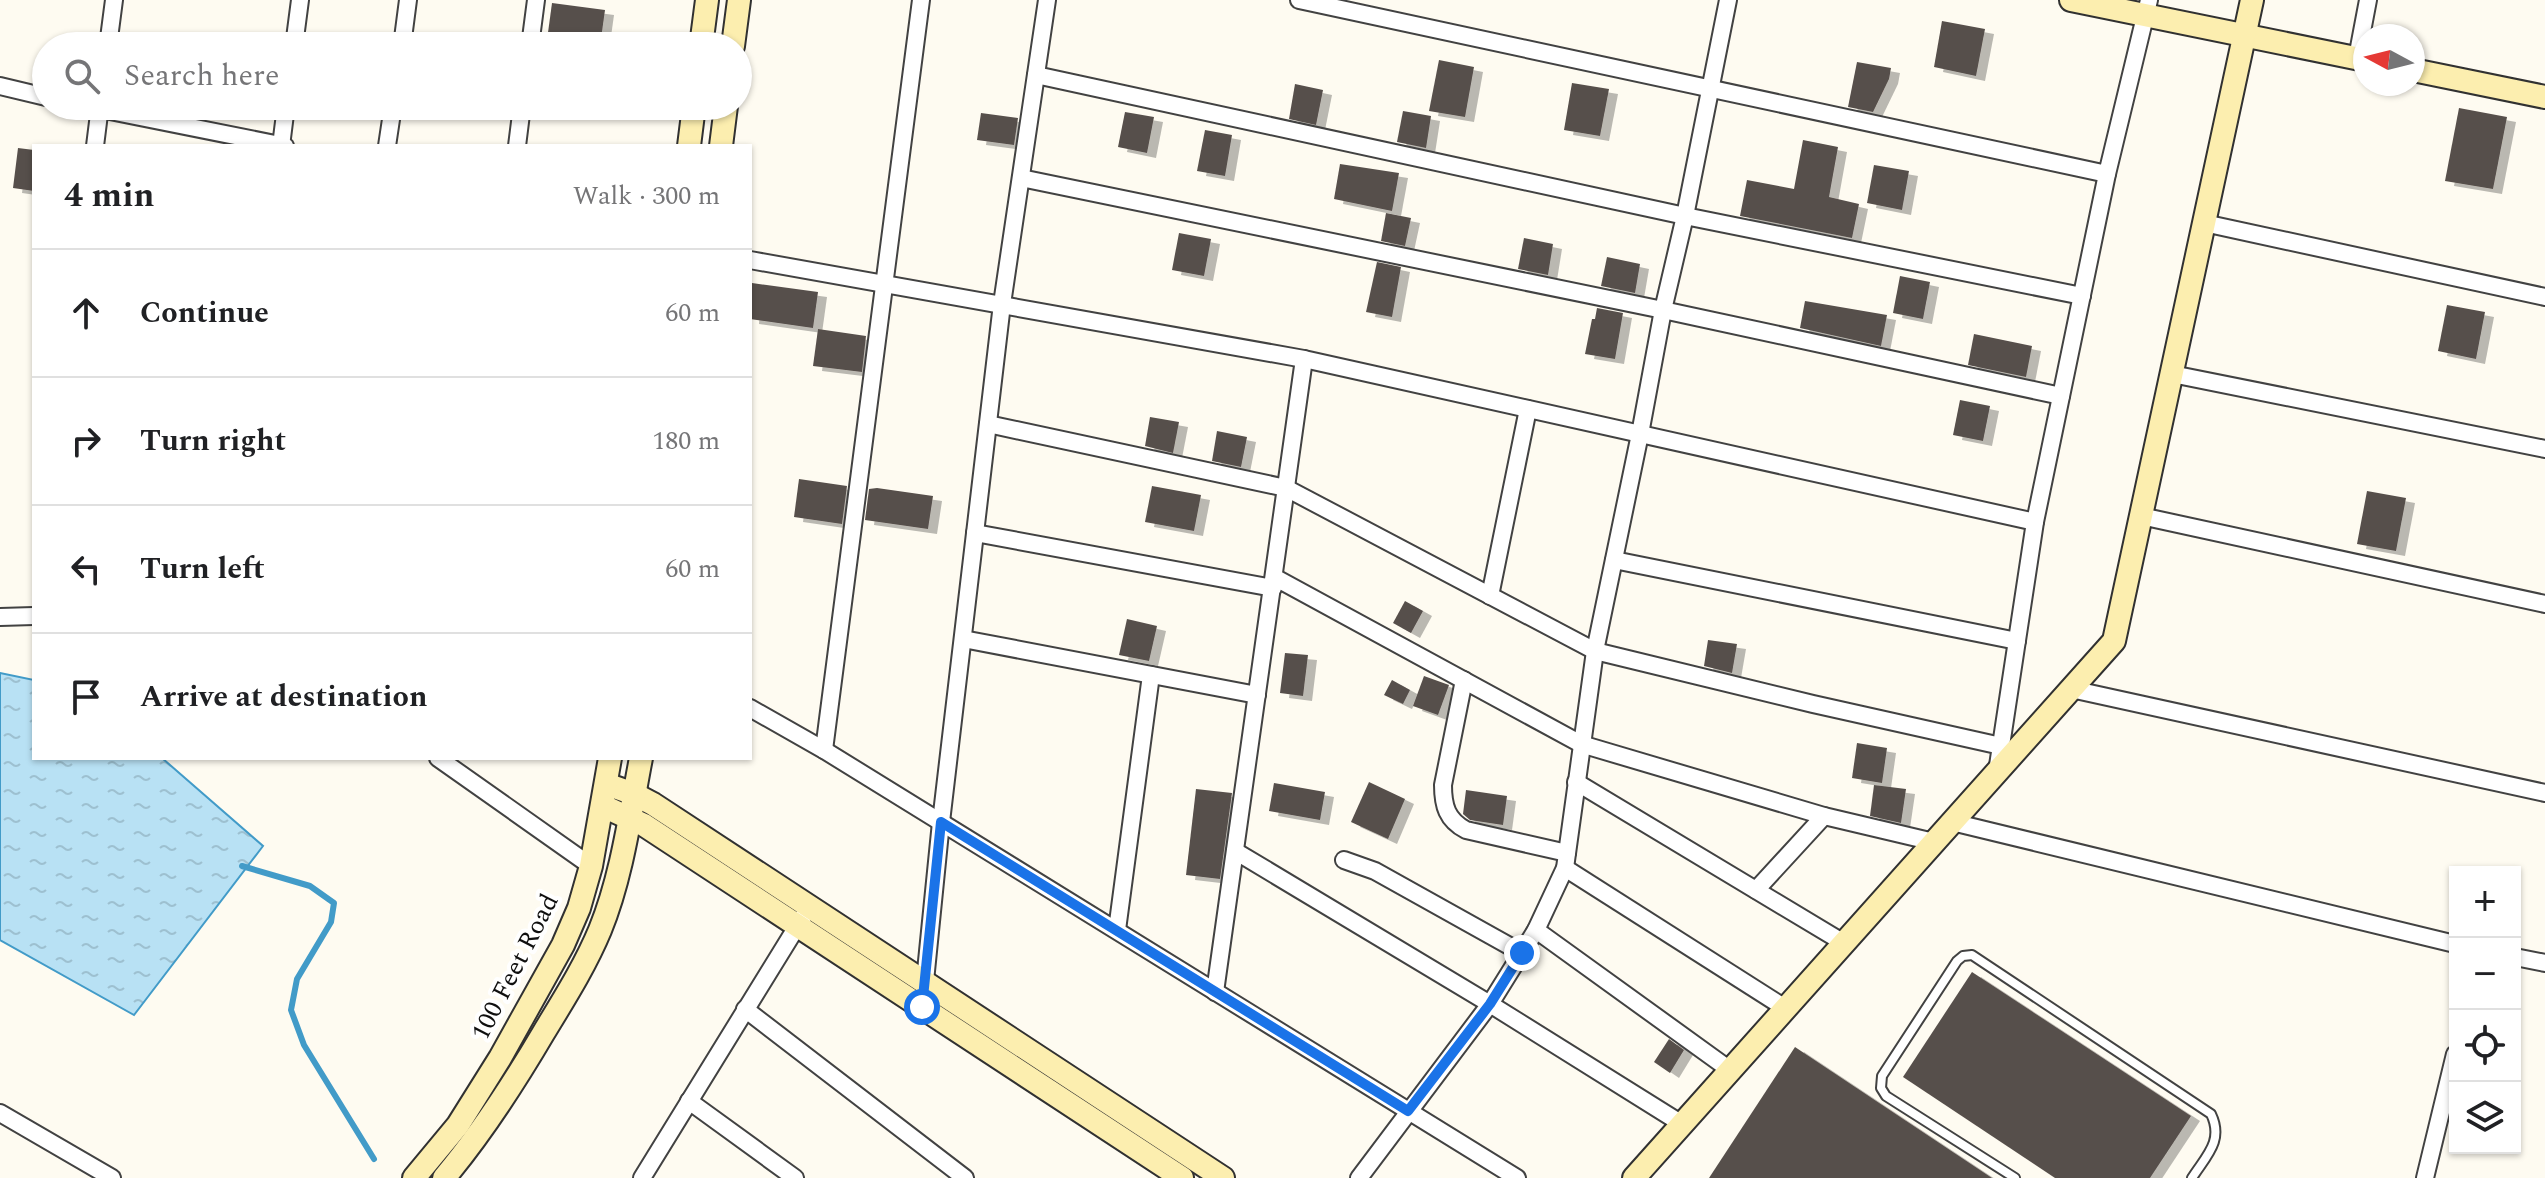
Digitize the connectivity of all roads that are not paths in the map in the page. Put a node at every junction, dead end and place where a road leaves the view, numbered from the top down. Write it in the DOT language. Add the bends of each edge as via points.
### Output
graph roads {
  1 [pos="114,0"];
  2 [pos="300,0"];
  3 [pos="408,0"];
  4 [pos="536,0"];
  5 [pos="707,0"];
  6 [pos="739,0"];
  7 [pos="921,0"];
  8 [pos="1047,0"];
  9 [pos="1299,0"];
  10 [pos="1728,0"];
  11 [pos="2071,0"];
  12 [pos="2252,0"];
  13 [pos="2368,0"];
  14 [pos="2147,8"];
  15 [pos="2365,24"];
  16 [pos="110,32"];
  17 [pos="296,32"];
  18 [pos="404,32"];
  19 [pos="532,32"];
  20 [pos="703,32"];
  21 [pos="735,32"];
  22 [pos="2245,36"];
  23 [pos="2353,57"];
  24 [pos="2425,72"];
  25 [pos="1036,75"];
  26 [pos="0,86"];
  27 [pos="1710,88"];
  28 [pos="32,94"];
  29 [pos="2545,97"];
  30 [pos="95,120"];
  31 [pos="157,120"];
  32 [pos="285,120"];
  33 [pos="391,120"];
  34 [pos="520,120"];
  35 [pos="692,120"];
  36 [pos="724,120"];
  37 [pos="95,144"];
  38 [pos="272,144"];
  39 [pos="282,144"];
  40 [pos="387,144"];
  41 [pos="517,144"];
  42 [pos="689,144"];
  43 [pos="721,144"];
  44 [pos="2107,174"];
  45 [pos="1021,178"];
  46 [pos="1685,216"];
  47 [pos="2204,223"];
  48 [pos="752,260"];
  49 [pos="885,283"];
  50 [pos="2082,296"];
  51 [pos="2545,297"];
  52 [pos="1002,304"];
  53 [pos="1663,310"];
  54 [pos="1304,359"];
  55 [pos="2172,374"];
  56 [pos="2061,396"];
  57 [pos="1528,409"];
  58 [pos="988,424"];
  59 [pos="1640,434"];
  60 [pos="2545,449"];
  61 [pos="1286,488"];
  62 [pos="2141,516"];
  63 [pos="2035,522"];
  64 [pos="975,533"];
  65 [pos="1614,560"];
  66 [pos="1274,583"];
  67 [pos="1490,596"];
  68 [pos="2545,604"];
  69 [pos="32,616"];
  70 [pos="0,617"];
  71 [pos="963,639"];
  72 [pos="2017,641"];
  73 [pos="1595,651"];
  74 [pos="1151,675"];
  75 [pos="1464,680"];
  76 [pos="2071,689"];
  77 [pos="1257,695"];
  78 [pos="752,709"];
  79 [pos="1581,744"];
  80 [pos="2001,746"];
  81 [pos="824,750"];
  82 [pos="441,760"];
  83 [pos="610,760"];
  84 [pos="641,760"];
  85 [pos="1997,772"];
  86 [pos="1576,782"];
  87 [pos="2545,793"];
  88 [pos="634,794"];
  89 [pos="605,795"];
  90 [pos="1824,816"];
  91 [pos="629,817"];
  92 [pos="941,822"];
  93 [pos="1952,822"];
  94 [pos="1934,842"];
  95 [pos="1235,851"];
  96 [pos="1344,860"];
  97 [pos="1566,861"];
  98 [pos="591,866"];
  99 [pos="1756,890"];
  100 [pos="803,916"];
  101 [pos="1117,930"];
  102 [pos="1536,930"];
  103 [pos="1844,943"];
  104 [pos="2449,943"];
  105 [pos="1522,953"];
  106 [pos="2521,958"];
  107 [pos="2545,963"];
  108 [pos="925,983"];
  109 [pos="1215,992"];
  110 [pos="1490,1004"];
  111 [pos="922,1007"];
  112 [pos="1785,1008"];
  113 [pos="745,1009"];
  114 [pos="1730,1070"];
  115 [pos="2449,1079"];
  116 [pos="689,1101"];
  117 [pos="1408,1111"];
  118 [pos="0,1113"];
  119 [pos="1682,1124"];
  120 [pos="1172,1168"];
  121 [pos="112,1178"];
  122 [pos="414,1178"];
  123 [pos="444,1178"];
  124 [pos="642,1178"];
  125 [pos="795,1178"];
  126 [pos="965,1178"];
  127 [pos="1223,1178"];
  128 [pos="1359,1178"];
  129 [pos="1517,1178"];
  130 [pos="1634,1178"];
  131 [pos="2015,1178"];
  132 [pos="2192,1178"];
  133 [pos="2425,1178"];
  1 -- 16 [label="street"];
  2 -- 17 [label="street"];
  3 -- 18 [label="street"];
  4 -- 19 [label="street"];
  5 -- 20 [label="street"];
  6 -- 21 [label="street"];
  7 -- 49 [label="street"];
  8 -- 25 [label="street"];
  9 -- 27 [label="street"];
  10 -- 27 [label="street"];
  11 -- 14 [label="street"];
  12 -- 22 [label="street"];
  13 -- 15 [label="street"];
  14 -- 22 [label="street"];
  14 -- 44 [label="street"];
  22 -- 23 [label="street"];
  22 -- 47 [label="street"];
  24 -- 29 [label="street"];
  25 -- 45 [label="street"];
  25 -- 46 [label="street"];
  26 -- 28 [label="street"];
  27 -- 44 [label="street"];
  27 -- 46 [label="street"];
  30 -- 37 [label="street"];
  31 -- 38 [label="street"];
  32 -- 39 [label="street"];
  33 -- 40 [label="street"];
  34 -- 41 [label="street"];
  35 -- 42 [label="street"];
  36 -- 43 [label="street"];
  44 -- 50 [label="street"];
  45 -- 52 [label="street"];
  45 -- 53 [label="street"];
  46 -- 50 [label="street"];
  46 -- 53 [label="street"];
  47 -- 51 [label="street"];
  47 -- 55 [label="street"];
  48 -- 49 [label="street"];
  49 -- 52 [label="street"];
  49 -- 81 [label="street"];
  50 -- 56 [label="street"];
  52 -- 54 [label="street"];
  52 -- 58 [label="street"];
  53 -- 56 [label="street"];
  53 -- 59 [label="street"];
  54 -- 57 [label="street"];
  54 -- 61 [label="street"];
  55 -- 60 [label="street"];
  55 -- 62 [label="street"];
  56 -- 63 [label="street"];
  57 -- 59 [label="street"];
  57 -- 67 [label="street"];
  58 -- 61 [label="street"];
  58 -- 64 [label="street"];
  59 -- 63 [label="street"];
  59 -- 65 [label="street"];
  61 -- 66 [label="street"];
  61 -- 67 [label="street"];
  62 -- 68 [label="street"];
  62 -- 76 [label="street" via="2114,641"];
  63 -- 72 [label="street"];
  64 -- 66 [label="street"];
  64 -- 71 [label="street"];
  65 -- 72 [label="street"];
  65 -- 73 [label="street"];
  66 -- 75 [label="street"];
  66 -- 77 [label="street"];
  67 -- 73 [label="street"];
  69 -- 70 [label="street"];
  71 -- 74 [label="street"];
  71 -- 92 [label="street"];
  72 -- 80 [label="street"];
  73 -- 79 [label="street"];
  73 -- 80 [label="street"];
  74 -- 77 [label="street"];
  74 -- 101 [label="street"];
  75 -- 79 [label="street"];
  75 -- 97 [label="street" via="1443,785 1449,817 1466,830"];
  76 -- 85 [label="street"];
  76 -- 87 [label="street"];
  77 -- 95 [label="street"];
  78 -- 81 [label="street"];
  79 -- 86 [label="street"];
  79 -- 90 [label="street"];
  80 -- 85 [label="street"];
  81 -- 92 [label="street"];
  82 -- 98 [label="street"];
  83 -- 89 [label="street, 100 Feet Road"];
  84 -- 88 [label="street, 100 Feet Road"];
  85 -- 93 [label="street"];
  86 -- 97 [label="street"];
  86 -- 99 [label="street"];
  88 -- 89 [label="street"];
  88 -- 91 [label="street, 100 Feet Road"];
  88 -- 100 [label="street"];
  89 -- 91 [label="street"];
  89 -- 98 [label="street, 100 Feet Road"];
  90 -- 94 [label="street"];
  90 -- 99 [label="street"];
  91 -- 100 [label="street"];
  91 -- 123 [label="street, 100 Feet Road" via="600,930 571,987 517,1077"];
  92 -- 101 [label="street"];
  92 -- 108 [label="street"];
  93 -- 94 [label="street"];
  93 -- 104 [label="street"];
  94 -- 103 [label="street"];
  95 -- 109 [label="street"];
  95 -- 110 [label="street"];
  96 -- 105 [label="street" via="1375,871"];
  97 -- 102 [label="street"];
  97 -- 112 [label="street"];
  98 -- 122 [label="street, 100 Feet Road" via="563,945 500,1058 458,1125"];
  99 -- 103 [label="street"];
  100 -- 108 [label="street"];
  100 -- 111 [label="street"];
  100 -- 113 [label="street"];
  101 -- 109 [label="street"];
  102 -- 105 [label="street"];
  102 -- 114 [label="street"];
  103 -- 112 [label="street"];
  105 -- 110 [label="street"];
  106 -- 107 [label="street"];
  108 -- 111 [label="street"];
  108 -- 120 [label="street"];
  109 -- 117 [label="street"];
  110 -- 117 [label="street"];
  110 -- 119 [label="street"];
  111 -- 120 [label="street"];
  112 -- 114 [label="street"];
  113 -- 116 [label="street"];
  113 -- 126 [label="street"];
  114 -- 119 [label="street"];
  115 -- 133 [label="street"];
  116 -- 124 [label="street"];
  116 -- 125 [label="street"];
  117 -- 128 [label="street"];
  117 -- 129 [label="street"];
  118 -- 121 [label="street"];
  119 -- 130 [label="street"];
  120 -- 127 [label="street"];
  131 -- 132 [label="lane" via="1881,1088 1882,1076 1963,956 1972,955 2211,1114 2216,1139"];
}
